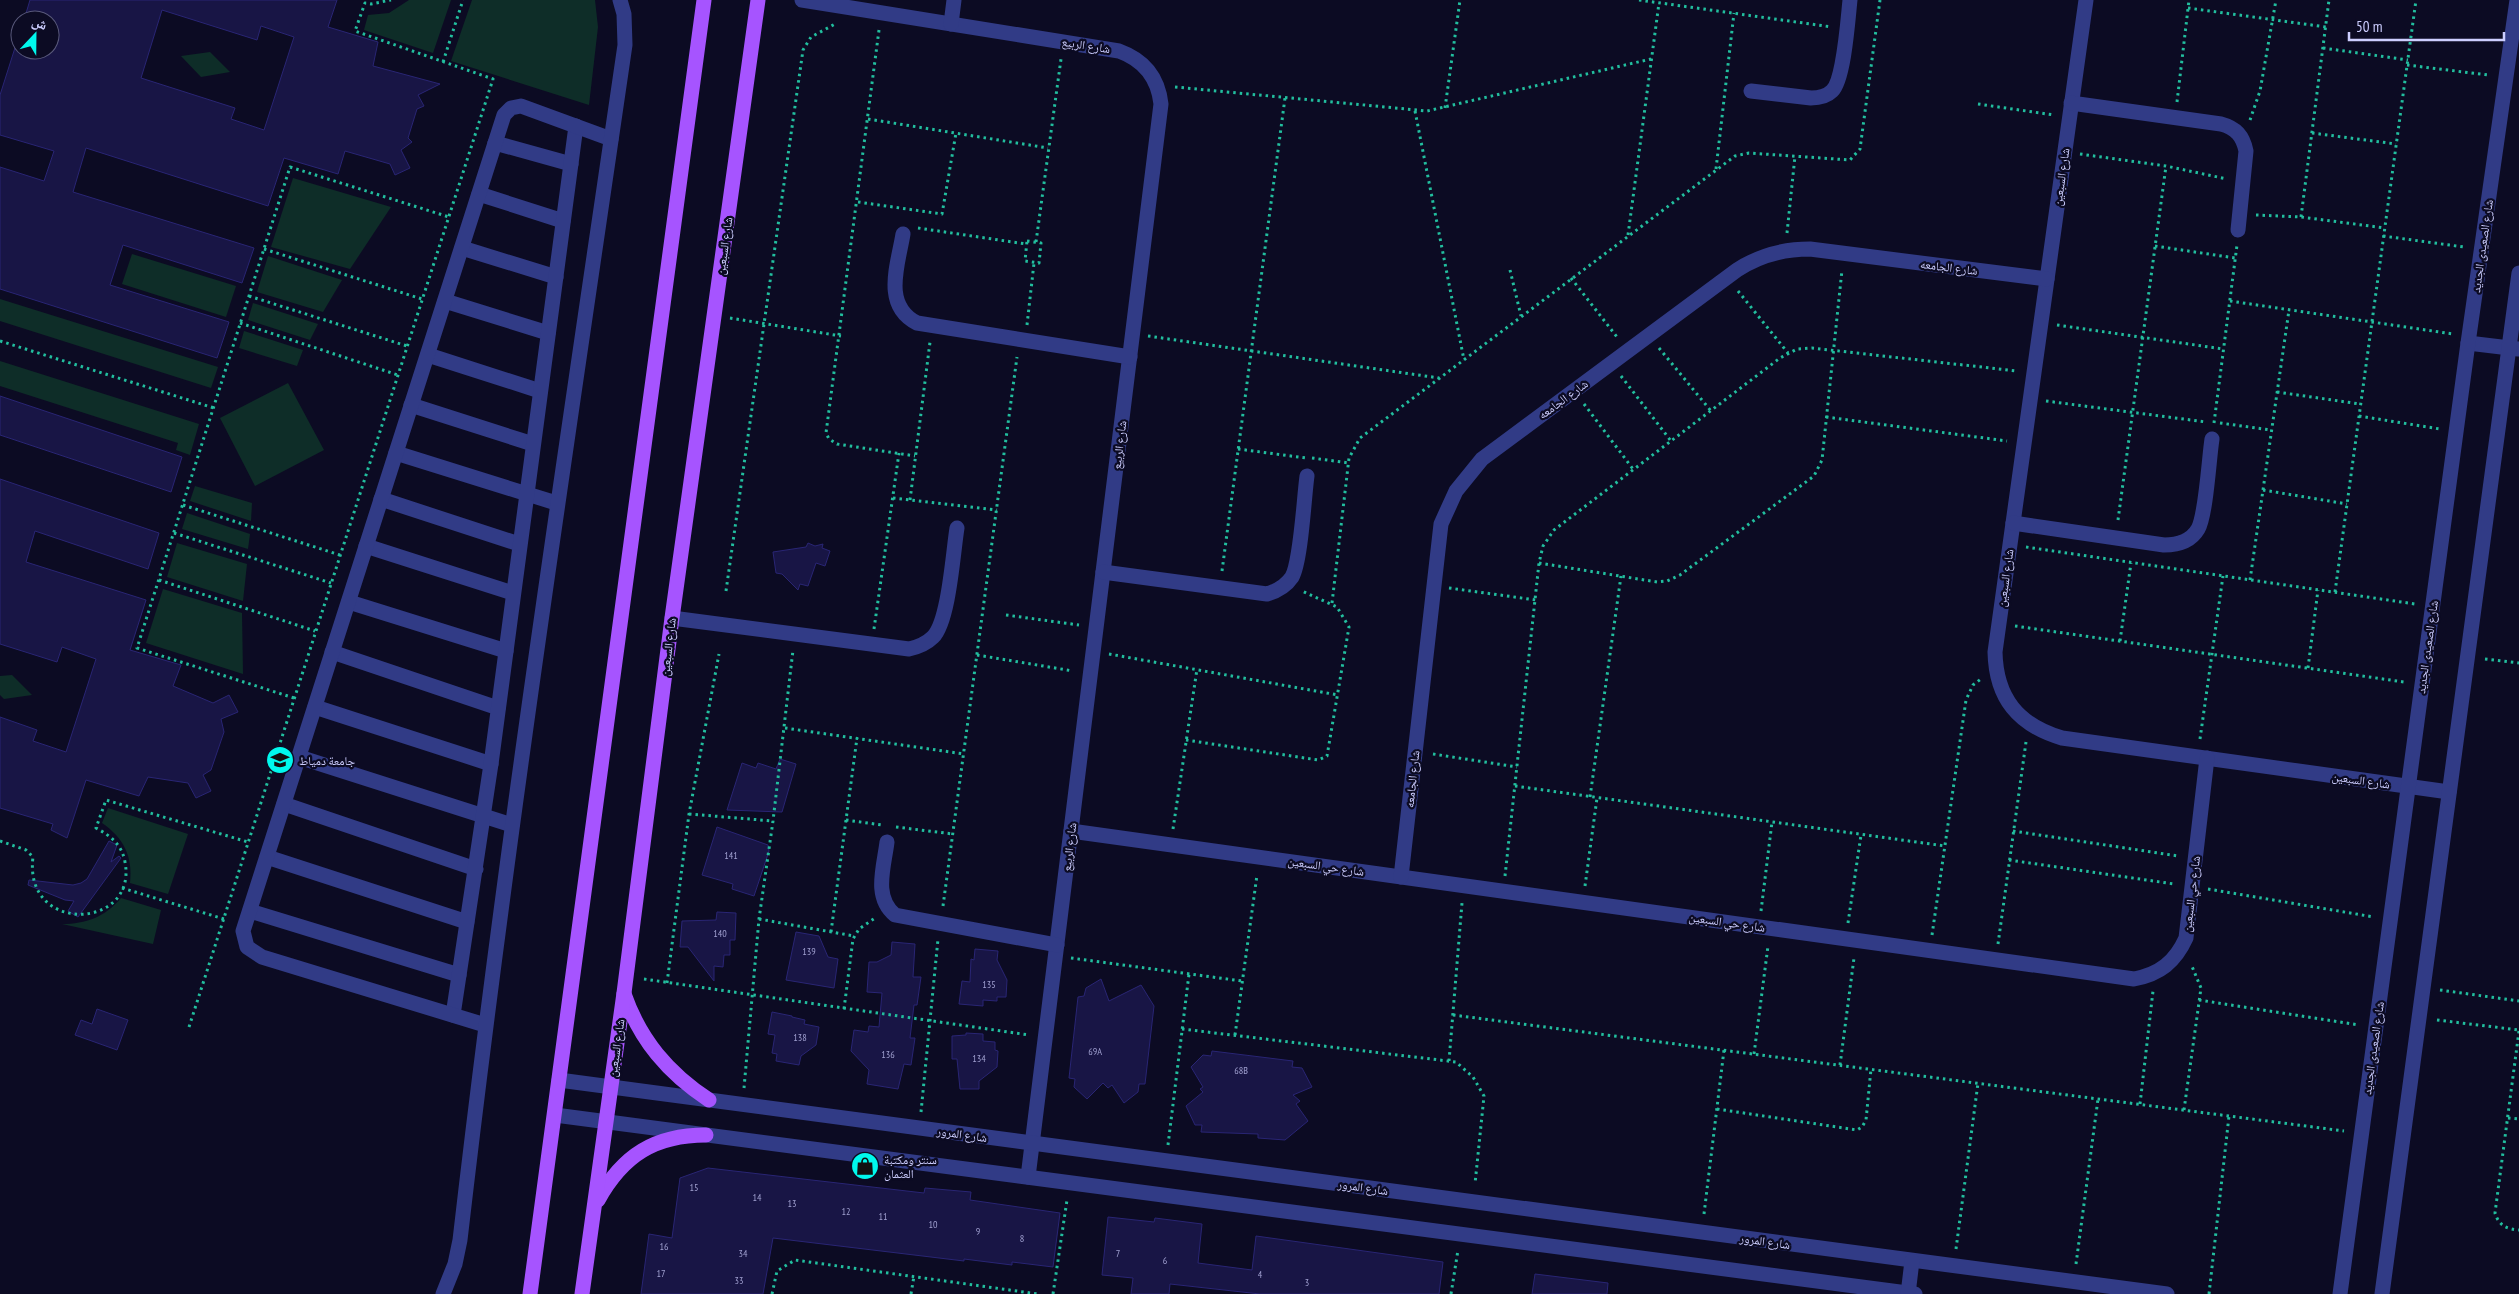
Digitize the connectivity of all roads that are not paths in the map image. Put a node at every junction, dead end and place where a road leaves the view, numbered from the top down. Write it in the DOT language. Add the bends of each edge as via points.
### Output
graph roads {
  1 [pos="620,0"];
  2 [pos="704,0"];
  3 [pos="758,0"];
  4 [pos="802,0"];
  5 [pos="954,0"];
  6 [pos="1850,0"];
  7 [pos="2086,0"];
  8 [pos="2517,0"];
  9 [pos="951,24"];
  10 [pos="1751,91"];
  11 [pos="2070,110"];
  12 [pos="576,126"];
  13 [pos="611,139"];
  14 [pos="496,143"];
  15 [pos="571,164"];
  16 [pos="479,194"];
  17 [pos="563,221"];
  18 [pos="2238,230"];
  19 [pos="908,231"];
  20 [pos="462,248"];
  21 [pos="2519,273"];
  22 [pos="556,277"];
  23 [pos="2047,279"];
  24 [pos="445,300"];
  25 [pos="548,333"];
  26 [pos="2468,340"];
  27 [pos="2514,348"];
  28 [pos="428,355"];
  29 [pos="1130,357"];
  30 [pos="540,391"];
  31 [pos="412,405"];
  32 [pos="2212,440"];
  33 [pos="533,444"];
  34 [pos="396,453"];
  35 [pos="1307,476"];
  36 [pos="526,494"];
  37 [pos="381,499"];
  38 [pos="556,504"];
  39 [pos="2013,524"];
  40 [pos="957,528"];
  41 [pos="519,544"];
  42 [pos="366,546"];
  43 [pos="1103,572"];
  44 [pos="513,593"];
  45 [pos="348,602"];
  46 [pos="672,618"];
  47 [pos="506,651"];
  48 [pos="332,652"];
  49 [pos="315,707"];
  50 [pos="498,708"];
  51 [pos="299,757"];
  52 [pos="2202,758"];
  53 [pos="491,764"];
  54 [pos="2408,786"];
  55 [pos="2449,792"];
  56 [pos="284,804"];
  57 [pos="484,816"];
  58 [pos="512,825"];
  59 [pos="1071,830"];
  60 [pos="887,842"];
  61 [pos="267,856"];
  62 [pos="476,869"];
  63 [pos="1401,877"];
  64 [pos="250,911"];
  65 [pos="467,922"];
  66 [pos="1056,950"];
  67 [pos="459,975"];
  68 [pos="624,993"];
  69 [pos="453,1015"];
  70 [pos="485,1026"];
  71 [pos="559,1080"];
  72 [pos="610,1087"];
  73 [pos="709,1100"];
  74 [pos="555,1115"];
  75 [pos="606,1122"];
  76 [pos="706,1135"];
  77 [pos="1033,1143"];
  78 [pos="1028,1177"];
  79 [pos="593,1215"];
  80 [pos="1912,1261"];
  81 [pos="443,1294"];
  82 [pos="530,1294"];
  83 [pos="582,1294"];
  84 [pos="1910,1294"];
  85 [pos="2167,1294"];
  86 [pos="2340,1294"];
  87 [pos="2382,1294"];
  1 -- 13 [label="street" via="625,46"];
  2 -- 71 [label="main road"];
  3 -- 46 [label="main road, شارع السبعين"];
  4 -- 9 [label="street, شارع الربيع"];
  5 -- 9 [label="street"];
  6 -- 10 [label="street" via="1840,76 1833,90 1811,98"];
  7 -- 11 [label="street, شارع السبعين"];
  8 -- 26 [label="street, شارع الصعيدى الجديد"];
  9 -- 29 [label="street, شارع الربيع" via="1119,50 1146,67 1157,85 1161,104"];
  11 -- 18 [label="street" via="2175,118 2228,126 2241,136 2246,151"];
  11 -- 23 [label="street, شارع السبعين"];
  12 -- 13 [label="street"];
  12 -- 14 [label="street" via="516,106 504,115"];
  12 -- 15 [label="street"];
  13 -- 38 [label="street"];
  14 -- 15 [label="street"];
  14 -- 16 [label="street"];
  15 -- 17 [label="street"];
  16 -- 17 [label="street"];
  16 -- 20 [label="street"];
  17 -- 22 [label="street"];
  19 -- 29 [label="street" via="894,290 895,299 910,319 932,326"];
  20 -- 22 [label="street"];
  20 -- 24 [label="street"];
  21 -- 27 [label="street"];
  22 -- 25 [label="street"];
  23 -- 39 [label="street, شارع السبعين"];
  23 -- 63 [label="street, شارع الجامعه" via="1810,249 1785,250 1748,263 1482,459 1456,491 1441,524"];
  24 -- 25 [label="street"];
  24 -- 28 [label="street"];
  25 -- 30 [label="street"];
  26 -- 27 [label="street"];
  26 -- 54 [label="street, شارع الصعيدى الجديد"];
  27 -- 55 [label="street"];
  28 -- 30 [label="street"];
  28 -- 31 [label="street"];
  29 -- 43 [label="street, شارع الربيع"];
  30 -- 33 [label="street"];
  31 -- 33 [label="street"];
  31 -- 34 [label="street"];
  32 -- 39 [label="street" via="2201,521 2193,535 2180,544"];
  33 -- 36 [label="street"];
  34 -- 36 [label="street"];
  34 -- 37 [label="street"];
  35 -- 43 [label="street" via="1296,566 1286,584 1267,594"];
  36 -- 38 [label="street"];
  36 -- 41 [label="street"];
  37 -- 41 [label="street"];
  37 -- 42 [label="street"];
  38 -- 58 [label="street"];
  39 -- 52 [label="street, شارع السبعين" via="1995,652 1997,673 2004,696 2011,706 2028,723 2047,734"];
  40 -- 46 [label="street" via="939,630 926,643 909,649"];
  41 -- 44 [label="street"];
  42 -- 44 [label="street"];
  42 -- 45 [label="street"];
  43 -- 59 [label="street, شارع الربيع"];
  44 -- 47 [label="street"];
  45 -- 47 [label="street"];
  45 -- 48 [label="street"];
  46 -- 68 [label="main road, شارع السبعين"];
  47 -- 50 [label="street"];
  48 -- 49 [label="street"];
  48 -- 50 [label="street"];
  49 -- 51 [label="street"];
  49 -- 53 [label="street"];
  50 -- 53 [label="street"];
  51 -- 56 [label="street"];
  51 -- 57 [label="street"];
  52 -- 54 [label="street, شارع السبعين"];
  52 -- 63 [label="street, شارع حي السبعين" via="2188,925 2180,951 2173,960 2155,973 2134,979"];
  53 -- 57 [label="street"];
  54 -- 55 [label="street, شارع السبعين"];
  54 -- 86 [label="street, شارع الصعيدى الجديد"];
  55 -- 87 [label="street"];
  56 -- 61 [label="street"];
  56 -- 62 [label="street"];
  57 -- 58 [label="street"];
  57 -- 62 [label="street"];
  58 -- 70 [label="street"];
  59 -- 63 [label="street, شارع حي السبعين"];
  59 -- 66 [label="street, شارع الربيع"];
  60 -- 66 [label="street" via="881,889 889,910 903,919"];
  61 -- 64 [label="street"];
  61 -- 65 [label="street"];
  62 -- 65 [label="street"];
  64 -- 67 [label="street"];
  64 -- 69 [label="street" via="243,931 244,940 254,953"];
  65 -- 67 [label="street"];
  66 -- 77 [label="street, شارع الربيع"];
  67 -- 69 [label="street"];
  68 -- 72 [label="main road, شارع السبعين"];
  68 -- 73 [label="main road" via="637,1025 656,1054 680,1080"];
  69 -- 70 [label="street"];
  70 -- 81 [label="street" via="460,1240"];
  71 -- 72 [label="street, شارع المرور"];
  71 -- 74 [label="main road"];
  72 -- 73 [label="street, شارع المرور"];
  72 -- 75 [label="main road, شارع السبعين"];
  73 -- 77 [label="street, شارع المرور"];
  74 -- 75 [label="street"];
  74 -- 82 [label="main road"];
  75 -- 76 [label="street"];
  75 -- 79 [label="main road, شارع السبعين"];
  76 -- 78 [label="street"];
  76 -- 79 [label="main road" via="657,1142 628,1160 606,1185"];
  77 -- 78 [label="street, شارع الربيع"];
  77 -- 80 [label="street, شارع المرور"];
  78 -- 84 [label="street"];
  79 -- 83 [label="main road, شارع السبعين"];
  80 -- 84 [label="street"];
  80 -- 85 [label="street, شارع المرور"];
}
